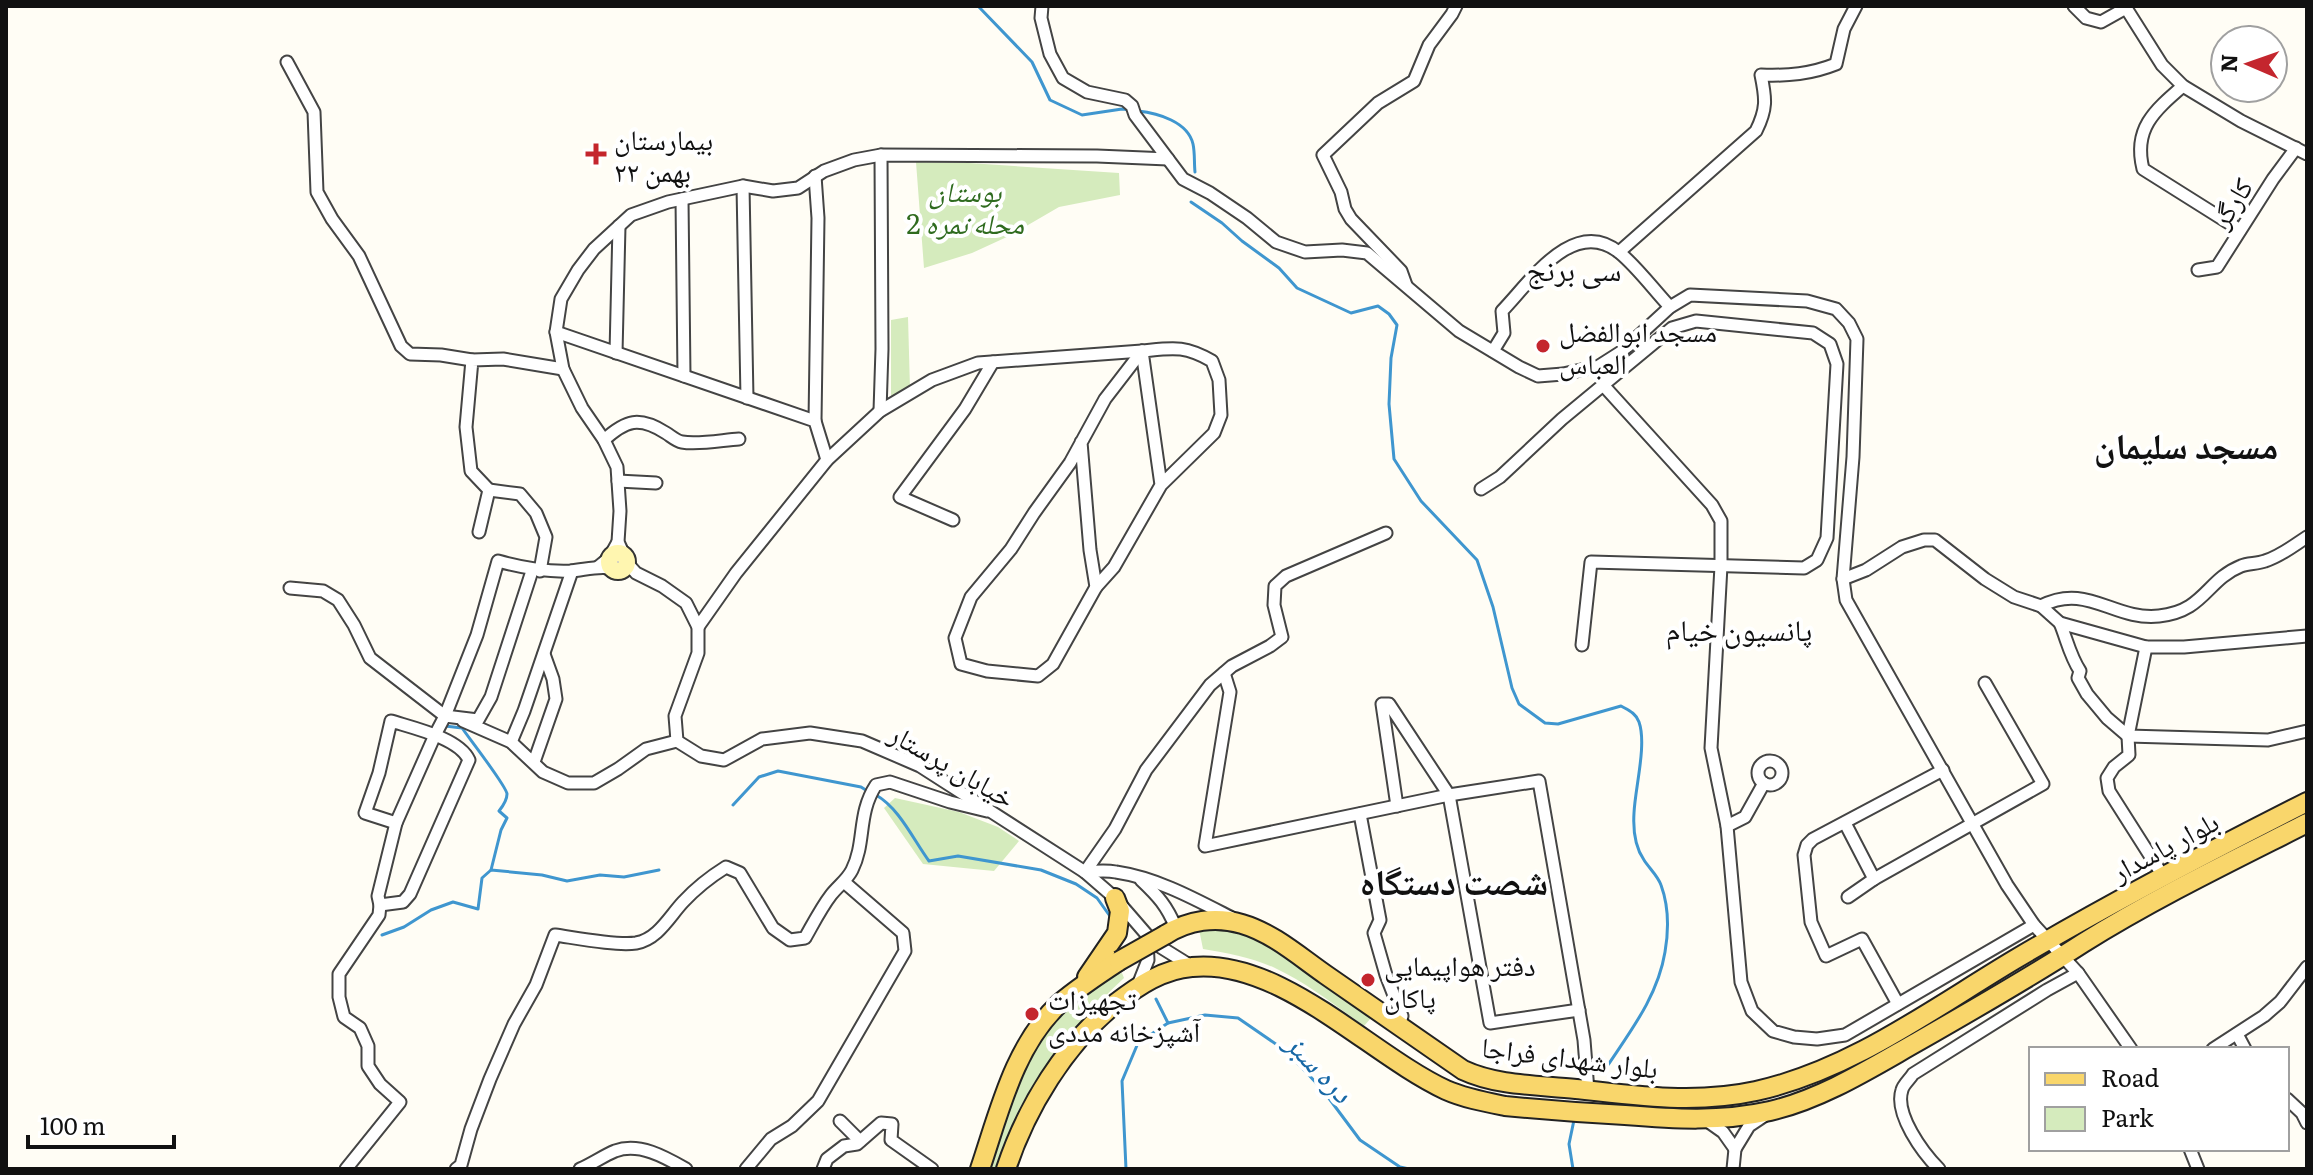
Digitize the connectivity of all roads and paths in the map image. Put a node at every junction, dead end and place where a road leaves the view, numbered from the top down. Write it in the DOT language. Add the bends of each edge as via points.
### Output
graph roads {
  1 [pos="1042,6"];
  2 [pos="1456,6"];
  3 [pos="1856,6"];
  4 [pos="2074,6"];
  5 [pos="287,62"];
  6 [pos="2183,86"];
  7 [pos="2302,151"];
  8 [pos="881,155"];
  9 [pos="1168,159"];
  10 [pos="815,176"];
  11 [pos="743,186"];
  12 [pos="682,199"];
  13 [pos="619,226"];
  14 [pos="2240,230"];
  15 [pos="1619,252"];
  16 [pos="2198,270"];
  17 [pos="1406,286"];
  18 [pos="1670,307"];
  19 [pos="556,332"];
  20 [pos="1142,351"];
  21 [pos="1493,351"];
  22 [pos="616,353"];
  23 [pos="472,360"];
  24 [pos="993,362"];
  25 [pos="563,369"];
  26 [pos="684,376"];
  27 [pos="1604,386"];
  28 [pos="747,398"];
  29 [pos="880,411"];
  30 [pos="815,421"];
  31 [pos="739,439"];
  32 [pos="604,440"];
  33 [pos="1081,442"];
  34 [pos="827,460"];
  35 [pos="618,481"];
  36 [pos="656,483"];
  37 [pos="1161,485"];
  38 [pos="1481,489"];
  39 [pos="489,490"];
  40 [pos="953,520"];
  41 [pos="479,532"];
  42 [pos="1386,533"];
  43 [pos="2307,537"];
  44 [pos="618,562"];
  45 [pos="1721,566"];
  46 [pos="536,571"];
  47 [pos="572,571"];
  48 [pos="1843,579"];
  49 [pos="1096,587"];
  50 [pos="290,588"];
  51 [pos="2041,606"];
  52 [pos="2060,623"];
  53 [pos="698,627"];
  54 [pos="2307,636"];
  55 [pos="1582,645"];
  56 [pos="2146,647"];
  57 [pos="544,653"];
  58 [pos="1224,673"];
  59 [pos="1985,683"];
  60 [pos="449,717"];
  61 [pos="2307,731"];
  62 [pos="435,735"];
  63 [pos="2128,736"];
  64 [pos="677,741"];
  65 [pos="511,742"];
  66 [pos="534,762"];
  67 [pos="1943,770"];
  68 [pos="1764,783"];
  69 [pos="1449,795"];
  70 [pos="2307,802"];
  71 [pos="1397,806"];
  72 [pos="987,811"];
  73 [pos="1360,814"];
  74 [pos="396,823"];
  75 [pos="1845,823"];
  76 [pos="2307,823"];
  77 [pos="1974,824"];
  78 [pos="1727,826"];
  79 [pos="2214,859"];
  80 [pos="1085,872"];
  81 [pos="2163,876"];
  82 [pos="1137,877"];
  83 [pos="1874,879"];
  84 [pos="844,882"];
  85 [pos="1848,897"];
  86 [pos="1115,898"];
  87 [pos="380,905"];
  88 [pos="1243,924"];
  89 [pos="2034,925"];
  90 [pos="1160,934"];
  91 [pos="2049,941"];
  92 [pos="2064,956"];
  93 [pos="1191,967"];
  94 [pos="2307,967"];
  95 [pos="2078,973"];
  96 [pos="1138,986"];
  97 [pos="1080,988"];
  98 [pos="1898,1004"];
  99 [pos="1579,1010"];
  100 [pos="1399,1026"];
  101 [pos="2237,1034"];
  102 [pos="2130,1047"];
  103 [pos="2216,1047"];
  104 [pos="2244,1047"];
  105 [pos="1588,1091"];
  106 [pos="2289,1101"];
  107 [pos="1773,1110"];
  108 [pos="1705,1119"];
  109 [pos="840,1121"];
  110 [pos="2307,1123"];
  111 [pos="860,1141"];
  112 [pos="1735,1149"];
  113 [pos="462,1168"];
  114 [pos="346,1169"];
  115 [pos="580,1169"];
  116 [pos="686,1169"];
  117 [pos="746,1169"];
  118 [pos="823,1169"];
  119 [pos="932,1169"];
  120 [pos="980,1169"];
  121 [pos="1006,1169"];
  122 [pos="1733,1169"];
  123 [pos="1939,1169"];
  1 -- 9 [label="street" via="1050,54 1063,78 1087,92 1125,100"];
  2 -- 17 [label="street" via="1429,45 1414,81 1378,103 1323,155 1351,219 1401,271"];
  3 -- 15 [label="street" via="1836,64 1791,76 1761,75 1765,114 1756,131"];
  4 -- 6 [label="street" via="2086,18 2101,22 2126,8 2162,65"];
  5 -- 23 [label="street" via="314,112 317,192 359,256 401,346 410,354"];
  6 -- 7 [label="street"];
  6 -- 14 [label="street" via="2152,114 2139,153 2143,169"];
  7 -- 14 [label="street, کارگر"];
  8 -- 9 [label="street"];
  8 -- 10 [label="street"];
  8 -- 29 [label="street"];
  9 -- 17 [label="street" via="1183,179 1276,242 1305,252 1367,253"];
  10 -- 11 [label="street" via="798,188"];
  10 -- 30 [label="street"];
  11 -- 12 [label="street"];
  11 -- 28 [label="street"];
  12 -- 13 [label="street" via="631,215"];
  12 -- 26 [label="street"];
  13 -- 19 [label="street" via="578,270 561,299"];
  13 -- 22 [label="street"];
  14 -- 16 [label="street, کارگر" via="2217,267"];
  15 -- 18 [label="street"];
  15 -- 21 [label="street" via="1598,241 1558,252 1502,311 1504,333"];
  17 -- 21 [label="street" via="1459,331"];
  18 -- 21 [label="street" via="1599,366 1538,376"];
  18 -- 48 [label="street" via="1690,295 1807,301 1836,309 1849,323 1857,339"];
  19 -- 22 [label="street"];
  19 -- 25 [label="street"];
  20 -- 24 [label="street"];
  20 -- 33 [label="street" via="1105,399"];
  20 -- 37 [label="street"];
  20 -- 37 [label="street" via="1192,350 1212,361 1219,380 1221,415 1214,433"];
  22 -- 26 [label="street"];
  23 -- 25 [label="street" via="503,359"];
  23 -- 39 [label="street" via="466,427 471,471"];
  24 -- 29 [label="street" via="932,380"];
  24 -- 40 [label="street" via="900,497"];
  25 -- 32 [label="street"];
  26 -- 28 [label="street"];
  27 -- 38 [label="street"];
  27 -- 45 [label="street" via="1712,505 1721,521"];
  27 -- 45 [label="street" via="1672,328 1696,321 1813,333 1830,344 1837,364 1834,433 1827,538 1817,560 1804,568"];
  28 -- 30 [label="street"];
  29 -- 34 [label="street"];
  30 -- 34 [label="street"];
  31 -- 32 [label="street" via="680,442 635,423 622,424"];
  32 -- 35 [label="street"];
  33 -- 49 [label="street"];
  33 -- 49 [label="street" via="1011,549 971,597 955,638 961,664 1038,676 1053,664"];
  34 -- 53 [label="street"];
  35 -- 36 [label="street"];
  35 -- 44 [label="street"];
  37 -- 49 [label="street" via="1114,567"];
  39 -- 41 [label="street"];
  39 -- 46 [label="street" via="520,494 536,513 546,537"];
  42 -- 58 [label="street" via="1286,576 1275,586 1274,596 1282,637"];
  43 -- 51 [label="street" via="2284,553 2241,566 2185,610 2157,616 2125,614 2082,598 2054,599"];
  44 -- 47 [label="street"];
  44 -- 53 [label="street" via="686,603"];
  45 -- 55 [label="street" via="1591,562"];
  45 -- 78 [label="street" via="1711,748"];
  46 -- 47 [label="street"];
  46 -- 60 [label="street" via="478,720"];
  46 -- 60 [label="street" via="498,561"];
  47 -- 57 [label="street"];
  48 -- 51 [label="street" via="1902,547 1935,540 1985,579"];
  48 -- 67 [label="street" via="1846,600"];
  50 -- 60 [label="street" via="323,591 338,600 370,658"];
  51 -- 52 [label="street"];
  52 -- 56 [label="street"];
  52 -- 63 [label="street" via="2087,694"];
  53 -- 64 [label="street" via="698,653 675,716"];
  54 -- 56 [label="street"];
  56 -- 63 [label="street"];
  57 -- 65 [label="street"];
  57 -- 66 [label="street" via="556,699"];
  58 -- 73 [label="street" via="1230,692 1205,846"];
  58 -- 80 [label="street" via="1146,770"];
  59 -- 77 [label="street" via="2043,784"];
  60 -- 62 [label="street"];
  60 -- 65 [label="street"];
  61 -- 63 [label="street" via="2268,740"];
  62 -- 74 [label="street"];
  62 -- 74 [label="street" via="391,721 365,813"];
  62 -- 87 [label="street" via="465,752 469,760 410,894 403,902"];
  63 -- 81 [label="street" via="2129,755 2107,778 2109,791"];
  64 -- 66 [label="street" via="646,749 594,783 568,783"];
  64 -- 72 [label="street, خیابان پرستار" via="701,756 724,760 762,739 810,733 862,741 920,766"];
  65 -- 66 [label="street"];
  67 -- 75 [label="street"];
  67 -- 77 [label="street"];
  68 -- 78 [label="street" via="1745,817"];
  69 -- 71 [label="street"];
  69 -- 71 [label="street" via="1389,704 1382,704"];
  69 -- 99 [label="street" via="1490,1023"];
  69 -- 99 [label="street" via="1539,781"];
  70 -- 79 [label="main road, بلوار پاسدار"];
  71 -- 73 [label="street"];
  72 -- 80 [label="street, خیابان پرستار"];
  72 -- 84 [label="street" via="890,782 876,785 867,799 860,848"];
  73 -- 100 [label="street" via="1380,920 1374,933 1402,1016"];
  74 -- 87 [label="street"];
  75 -- 83 [label="street"];
  75 -- 98 [label="street" via="1807,845 1804,868 1811,922 1826,956 1862,939"];
  76 -- 79 [label="main road, بلوار پاسدار"];
  77 -- 83 [label="street"];
  77 -- 89 [label="street"];
  78 -- 98 [label="street" via="1741,982 1752,1011 1773,1031 1817,1039 1845,1035"];
  79 -- 81 [label="main road, بلوار پاسدار"];
  79 -- 92 [label="main road, بلوار پاسدار"];
  80 -- 82 [label="street"];
  80 -- 86 [label="street, خیابان پرستار"];
  81 -- 91 [label="main road, بلوار پاسدار"];
  82 -- 88 [label="street"];
  82 -- 90 [label="street" via="1169,909"];
  83 -- 85 [label="street"];
  84 -- 113 [label="street" via="805,938 790,940 773,928 740,873 726,867 707,879 655,935 637,943 555,935 490,1079"];
  84 -- 117 [label="street" via="903,933 905,951 818,1101 771,1139"];
  86 -- 90 [label="street, خیابان پرستار"];
  86 -- 97 [label="main road" via="1120,911 1117,933"];
  87 -- 114 [label="street" via="379,915 339,974 339,997 344,1017 360,1028 368,1046 368,1066 400,1102"];
  88 -- 90 [label="main road, بلوار شهدای فراجا" via="1199,920"];
  88 -- 100 [label="main road, بلوار شهدای فراجا" via="1278,941"];
  89 -- 91 [label="street"];
  89 -- 98 [label="street"];
  90 -- 93 [label="street" via="1168,952"];
  90 -- 96 [label="street"];
  90 -- 97 [label="main road, بلوار شهدای فراجا, bridge"];
  91 -- 92 [label="street"];
  91 -- 105 [label="main road, بلوار شهدای فراجا" via="1909,1025 1794,1081 1702,1098"];
  92 -- 95 [label="street"];
  92 -- 107 [label="main road, بلوار شهدای فراجا" via="1868,1070"];
  93 -- 96 [label="main road, بلوار شهدای فراجا"];
  93 -- 108 [label="main road, بلوار شهدای فراجا" via="1245,972 1273,985 1464,1096 1505,1106"];
  94 -- 101 [label="street" via="2280,1002"];
  95 -- 102 [label="street"];
  95 -- 123 [label="street" via="1913,1074 1902,1089 1902,1109 1913,1135"];
  96 -- 121 [label="main road, بلوار شهدای فراجا" via="1101,1015 1045,1086 1023,1123"];
  97 -- 120 [label="main road, بلوار شهدای فراجا" via="1036,1031 1020,1058"];
  99 -- 105 [label="street"];
  100 -- 105 [label="main road, بلوار شهدای فراجا" via="1476,1076"];
  101 -- 103 [label="street"];
  101 -- 104 [label="street"];
  106 -- 110 [label="street"];
  107 -- 108 [label="main road, بلوار شهدای فراجا"];
  107 -- 112 [label="street" via="1749,1126"];
  108 -- 112 [label="street"];
  109 -- 111 [label="street"];
  111 -- 118 [label="street" via="844,1146"];
  111 -- 119 [label="street" via="881,1123 892,1124 891,1140"];
  112 -- 122 [label="street"];
  115 -- 116 [label="street" via="617,1150 639,1148"];
}
